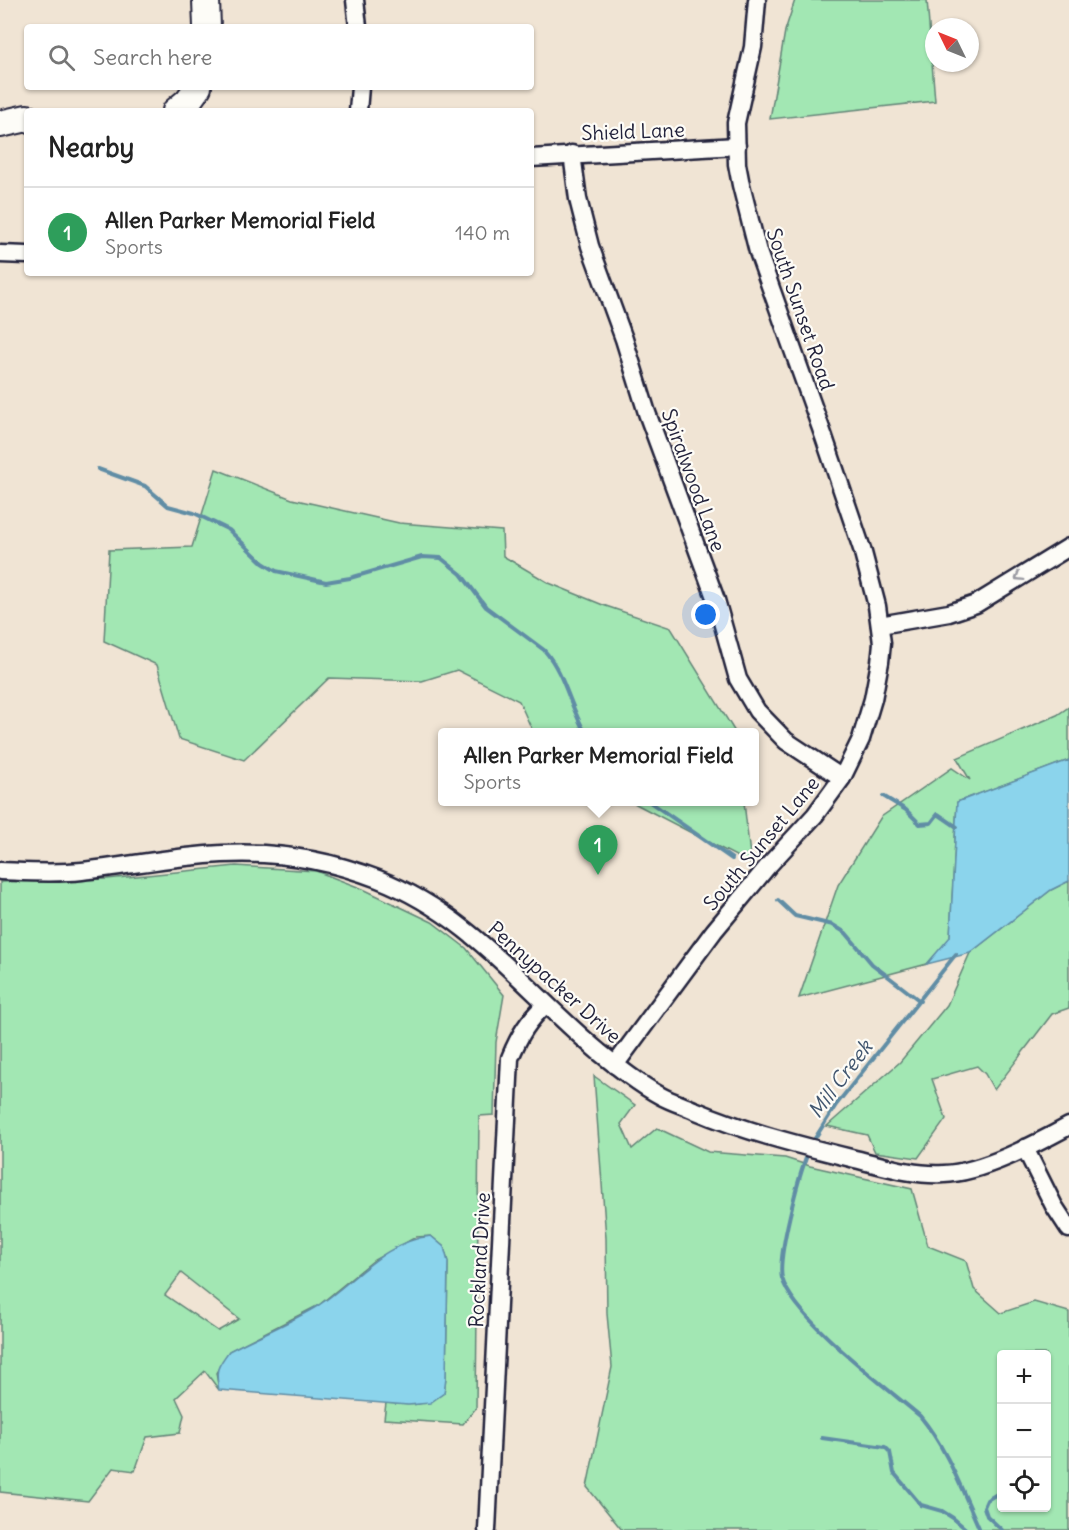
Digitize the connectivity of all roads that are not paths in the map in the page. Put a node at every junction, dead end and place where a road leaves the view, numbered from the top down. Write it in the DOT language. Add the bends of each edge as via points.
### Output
graph roads {
  1 [pos="206,0"];
  2 [pos="355,0"];
  3 [pos="757,0"];
  4 [pos="207,24"];
  5 [pos="358,24"];
  6 [pos="196,90"];
  7 [pos="360,90"];
  8 [pos="180,108"];
  9 [pos="358,108"];
  10 [pos="24,119"];
  11 [pos="0,124"];
  12 [pos="736,146"];
  13 [pos="572,154"];
  14 [pos="534,158"];
  15 [pos="0,254"];
  16 [pos="24,255"];
  17 [pos="1069,547"];
  18 [pos="880,625"];
  19 [pos="842,778"];
  20 [pos="0,871"];
  21 [pos="546,1004"];
  22 [pos="615,1065"];
  23 [pos="1069,1126"];
  24 [pos="1025,1148"];
  25 [pos="1069,1229"];
  26 [pos="487,1530"];
  1 -- 4 [label="highway"];
  2 -- 5 [label="street"];
  3 -- 12 [label="street, South Sunset Road" via="753,47 736,123"];
  6 -- 8 [label="highway"];
  7 -- 9 [label="street"];
  10 -- 11 [label="highway"];
  12 -- 13 [label="street, Shield Lane"];
  12 -- 18 [label="street, South Sunset Road" via="751,229 862,549"];
  13 -- 14 [label="street, Shield Lane"];
  13 -- 19 [label="street, Spiralwood Lane" via="590,246 716,600 738,679 757,711 780,735"];
  15 -- 16 [label="street"];
  17 -- 18 [label="street, one-way" via="976,604"];
  18 -- 19 [label="street, South Sunset Lane" via="880,662 873,699 861,739"];
  19 -- 22 [label="street, South Sunset Lane" via="815,815 714,931"];
  20 -- 21 [label="street, Pennypacker Drive" via="82,871 222,854 275,855 353,870 394,886 448,915"];
  21 -- 22 [label="street, Pennypacker Drive"];
  21 -- 26 [label="street, Rockland Drive" via="530,1019 510,1058"];
  22 -- 24 [label="street, Pennypacker Drive" via="664,1098 714,1119 820,1151 910,1172 946,1174"];
  23 -- 24 [label="street, Pennypacker Drive"];
  24 -- 25 [label="street" via="1053,1206"];
}
